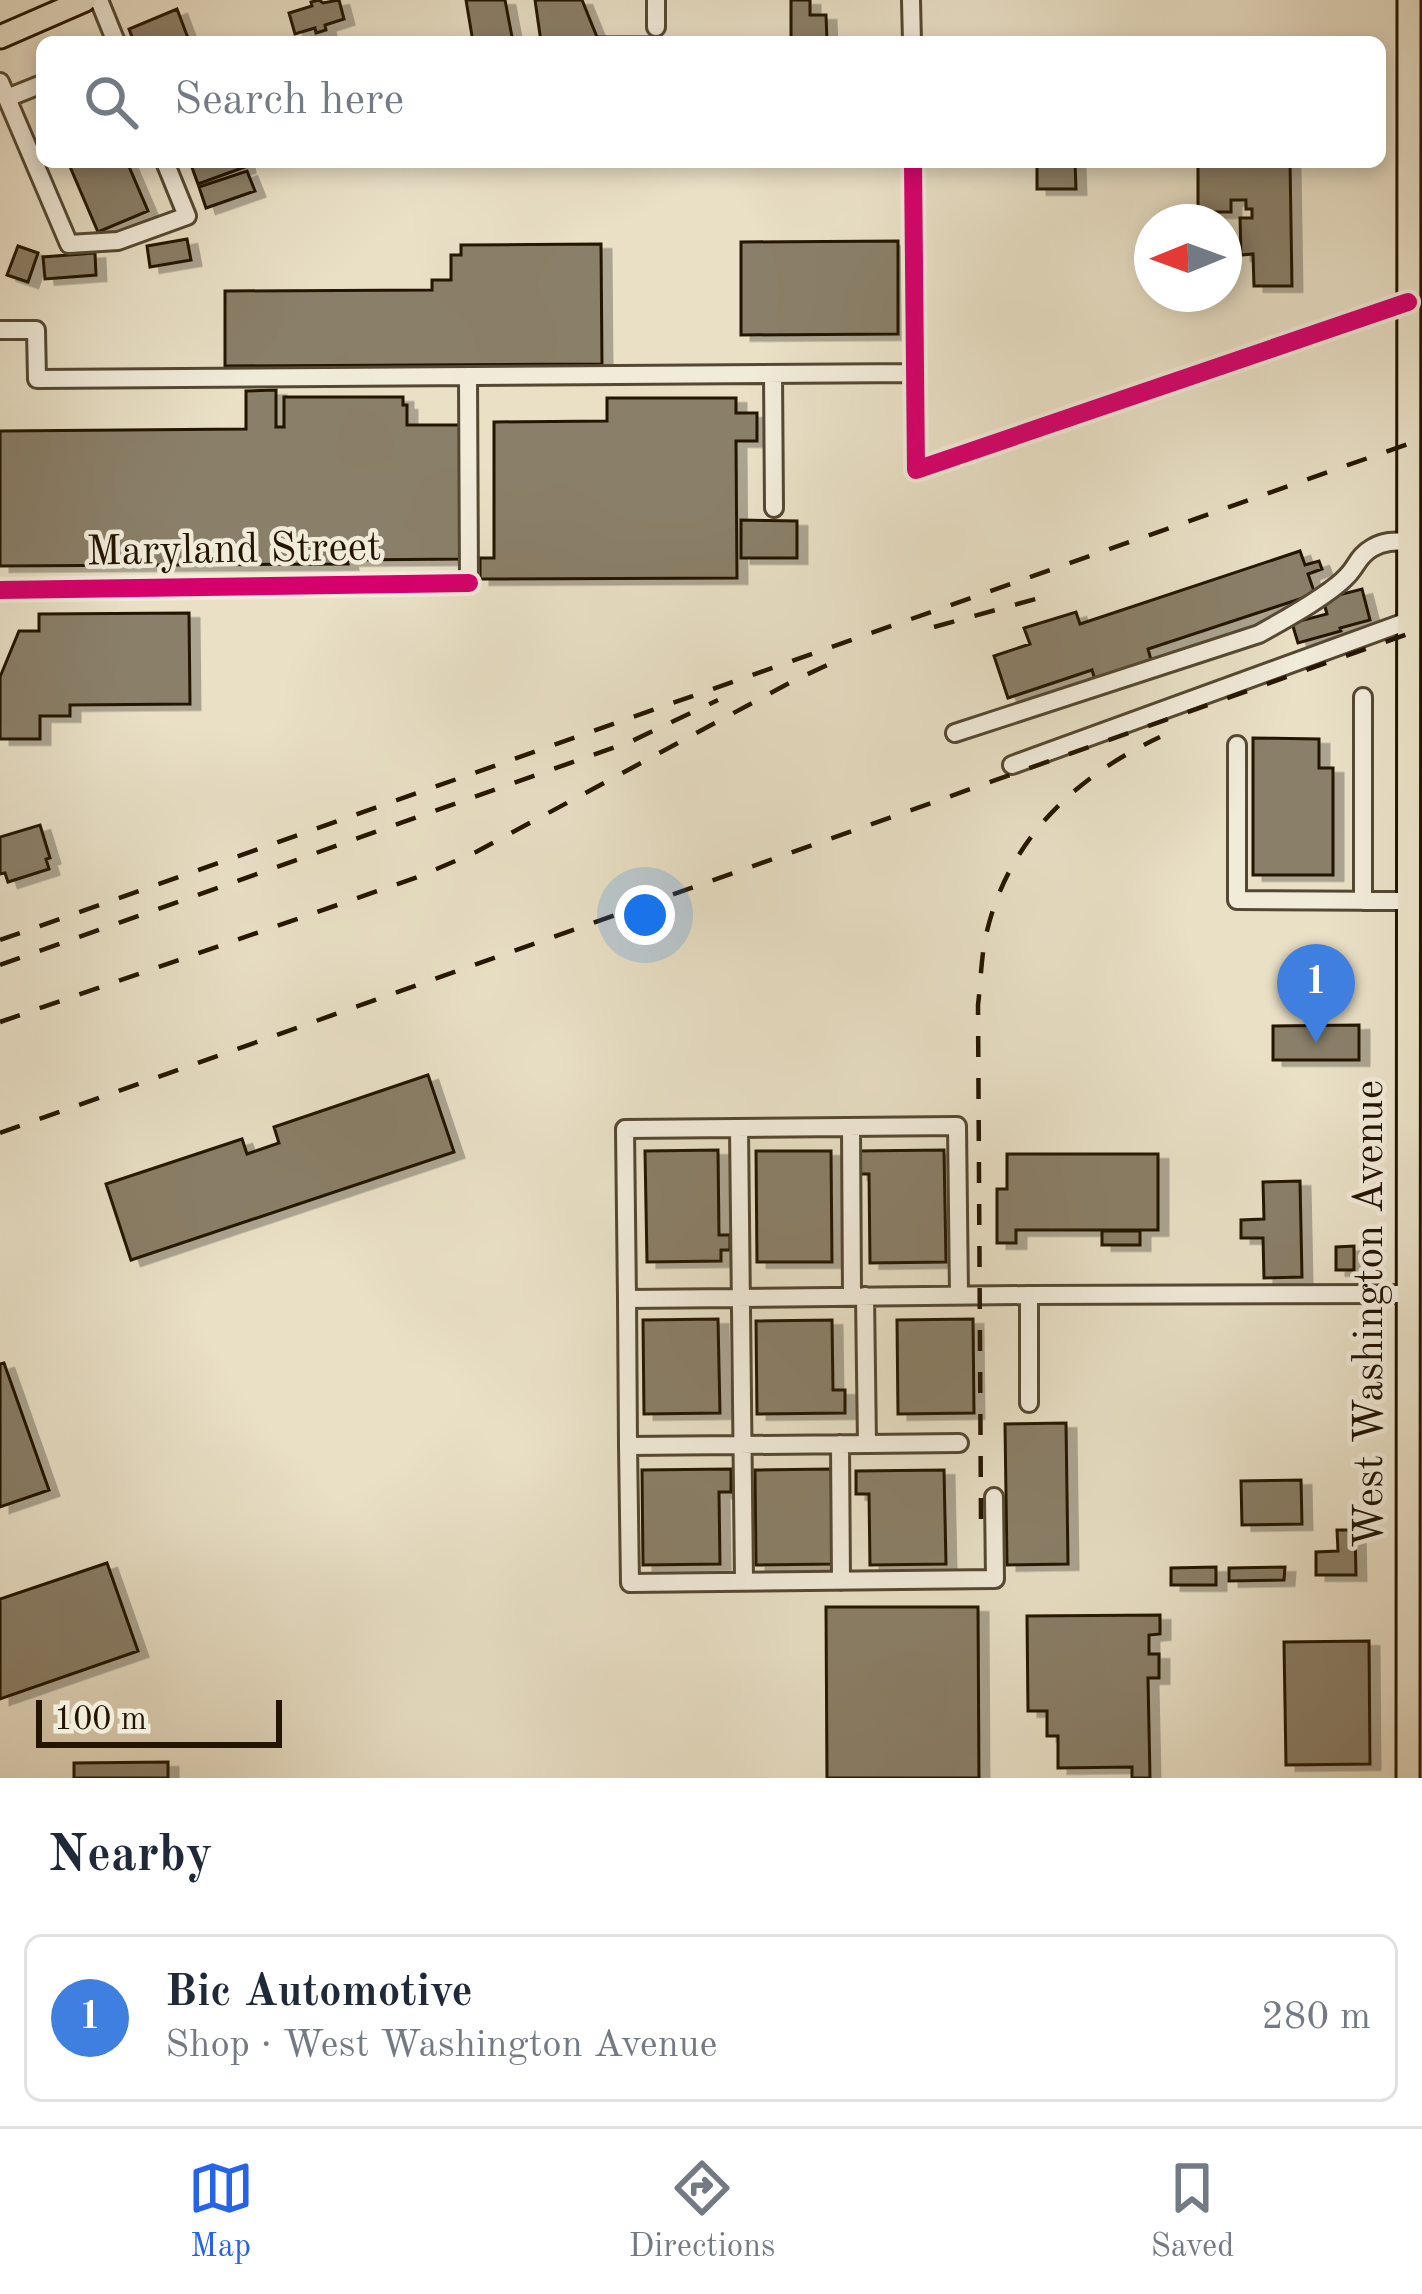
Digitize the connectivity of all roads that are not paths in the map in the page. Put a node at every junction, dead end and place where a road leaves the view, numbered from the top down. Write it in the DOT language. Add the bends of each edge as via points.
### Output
graph roads {
  1 [pos="85,0"];
  2 [pos="99,0"];
  3 [pos="656,0"];
  4 [pos="911,0"];
  5 [pos="1409,0"];
  6 [pos="53,6"];
  7 [pos="656,27"];
  8 [pos="114,36"];
  9 [pos="912,36"];
  10 [pos="0,38"];
  11 [pos="36,85"];
  12 [pos="3,90"];
  13 [pos="167,168"];
  14 [pos="913,168"];
  15 [pos="1408,302"];
  16 [pos="0,330"];
  17 [pos="773,374"];
  18 [pos="916,374"];
  19 [pos="468,376"];
  20 [pos="774,508"];
  21 [pos="1408,542"];
  22 [pos="0,590"];
  23 [pos="1408,627"];
  24 [pos="1363,697"];
  25 [pos="1415,713"];
  26 [pos="955,733"];
  27 [pos="1237,745"];
  28 [pos="1012,765"];
  29 [pos="1414,889"];
  30 [pos="1363,901"];
  31 [pos="1416,995"];
  32 [pos="1416,1051"];
  33 [pos="850,1127"];
  34 [pos="739,1128"];
  35 [pos="1416,1207"];
  36 [pos="1029,1294"];
  37 [pos="1410,1294"];
  38 [pos="958,1295"];
  39 [pos="859,1296"];
  40 [pos="741,1297"];
  41 [pos="627,1298"];
  42 [pos="1029,1403"];
  43 [pos="959,1443"];
  44 [pos="840,1444"];
  45 [pos="867,1444"];
  46 [pos="742,1445"];
  47 [pos="628,1446"];
  48 [pos="1415,1475"];
  49 [pos="994,1497"];
  50 [pos="841,1580"];
  51 [pos="744,1582"];
  52 [pos="1408,1778"];
  1 -- 6 [label="main road"];
  2 -- 8 [label="street"];
  3 -- 7 [label="street"];
  4 -- 9 [label="street"];
  5 -- 15 [label="main road, West Washington Avenue"];
  6 -- 10 [label="main road"];
  11 -- 12 [label="street"];
  12 -- 13 [label="street" via="68,244 118,241 187,216"];
  14 -- 18 [label="street"];
  15 -- 18 [label="street" via="916,470"];
  15 -- 21 [label="main road, West Washington Avenue"];
  16 -- 19 [label="street" via="37,330 37,379"];
  17 -- 18 [label="street"];
  17 -- 19 [label="street"];
  17 -- 20 [label="street"];
  19 -- 22 [label="street, Maryland Street" via="469,583"];
  21 -- 23 [label="main road, West Washington Avenue"];
  21 -- 26 [label="street" via="1373,547 1347,576 1259,634"];
  23 -- 25 [label="main road, West Washington Avenue"];
  23 -- 28 [label="street"];
  24 -- 30 [label="street"];
  25 -- 29 [label="main road, West Washington Avenue"];
  27 -- 30 [label="street" via="1237,901"];
  29 -- 30 [label="street"];
  29 -- 31 [label="main road, West Washington Avenue"];
  31 -- 32 [label="main road, West Washington Avenue"];
  32 -- 35 [label="main road, West Washington Avenue"];
  33 -- 34 [label="street"];
  33 -- 38 [label="street" via="957,1126"];
  33 -- 39 [label="street"];
  34 -- 40 [label="street"];
  34 -- 41 [label="street" via="625,1129"];
  35 -- 37 [label="main road, West Washington Avenue"];
  36 -- 37 [label="street"];
  36 -- 38 [label="street"];
  36 -- 42 [label="street"];
  37 -- 48 [label="main road, West Washington Avenue"];
  38 -- 39 [label="street"];
  39 -- 40 [label="street"];
  39 -- 45 [label="street"];
  40 -- 41 [label="street"];
  40 -- 46 [label="street"];
  41 -- 47 [label="street"];
  43 -- 45 [label="street"];
  44 -- 45 [label="street"];
  44 -- 46 [label="street"];
  44 -- 50 [label="street"];
  46 -- 47 [label="street"];
  46 -- 51 [label="street"];
  47 -- 51 [label="street" via="630,1582"];
  48 -- 52 [label="main road, West Washington Avenue"];
  49 -- 50 [label="street" via="994,1579"];
  50 -- 51 [label="street"];
}
